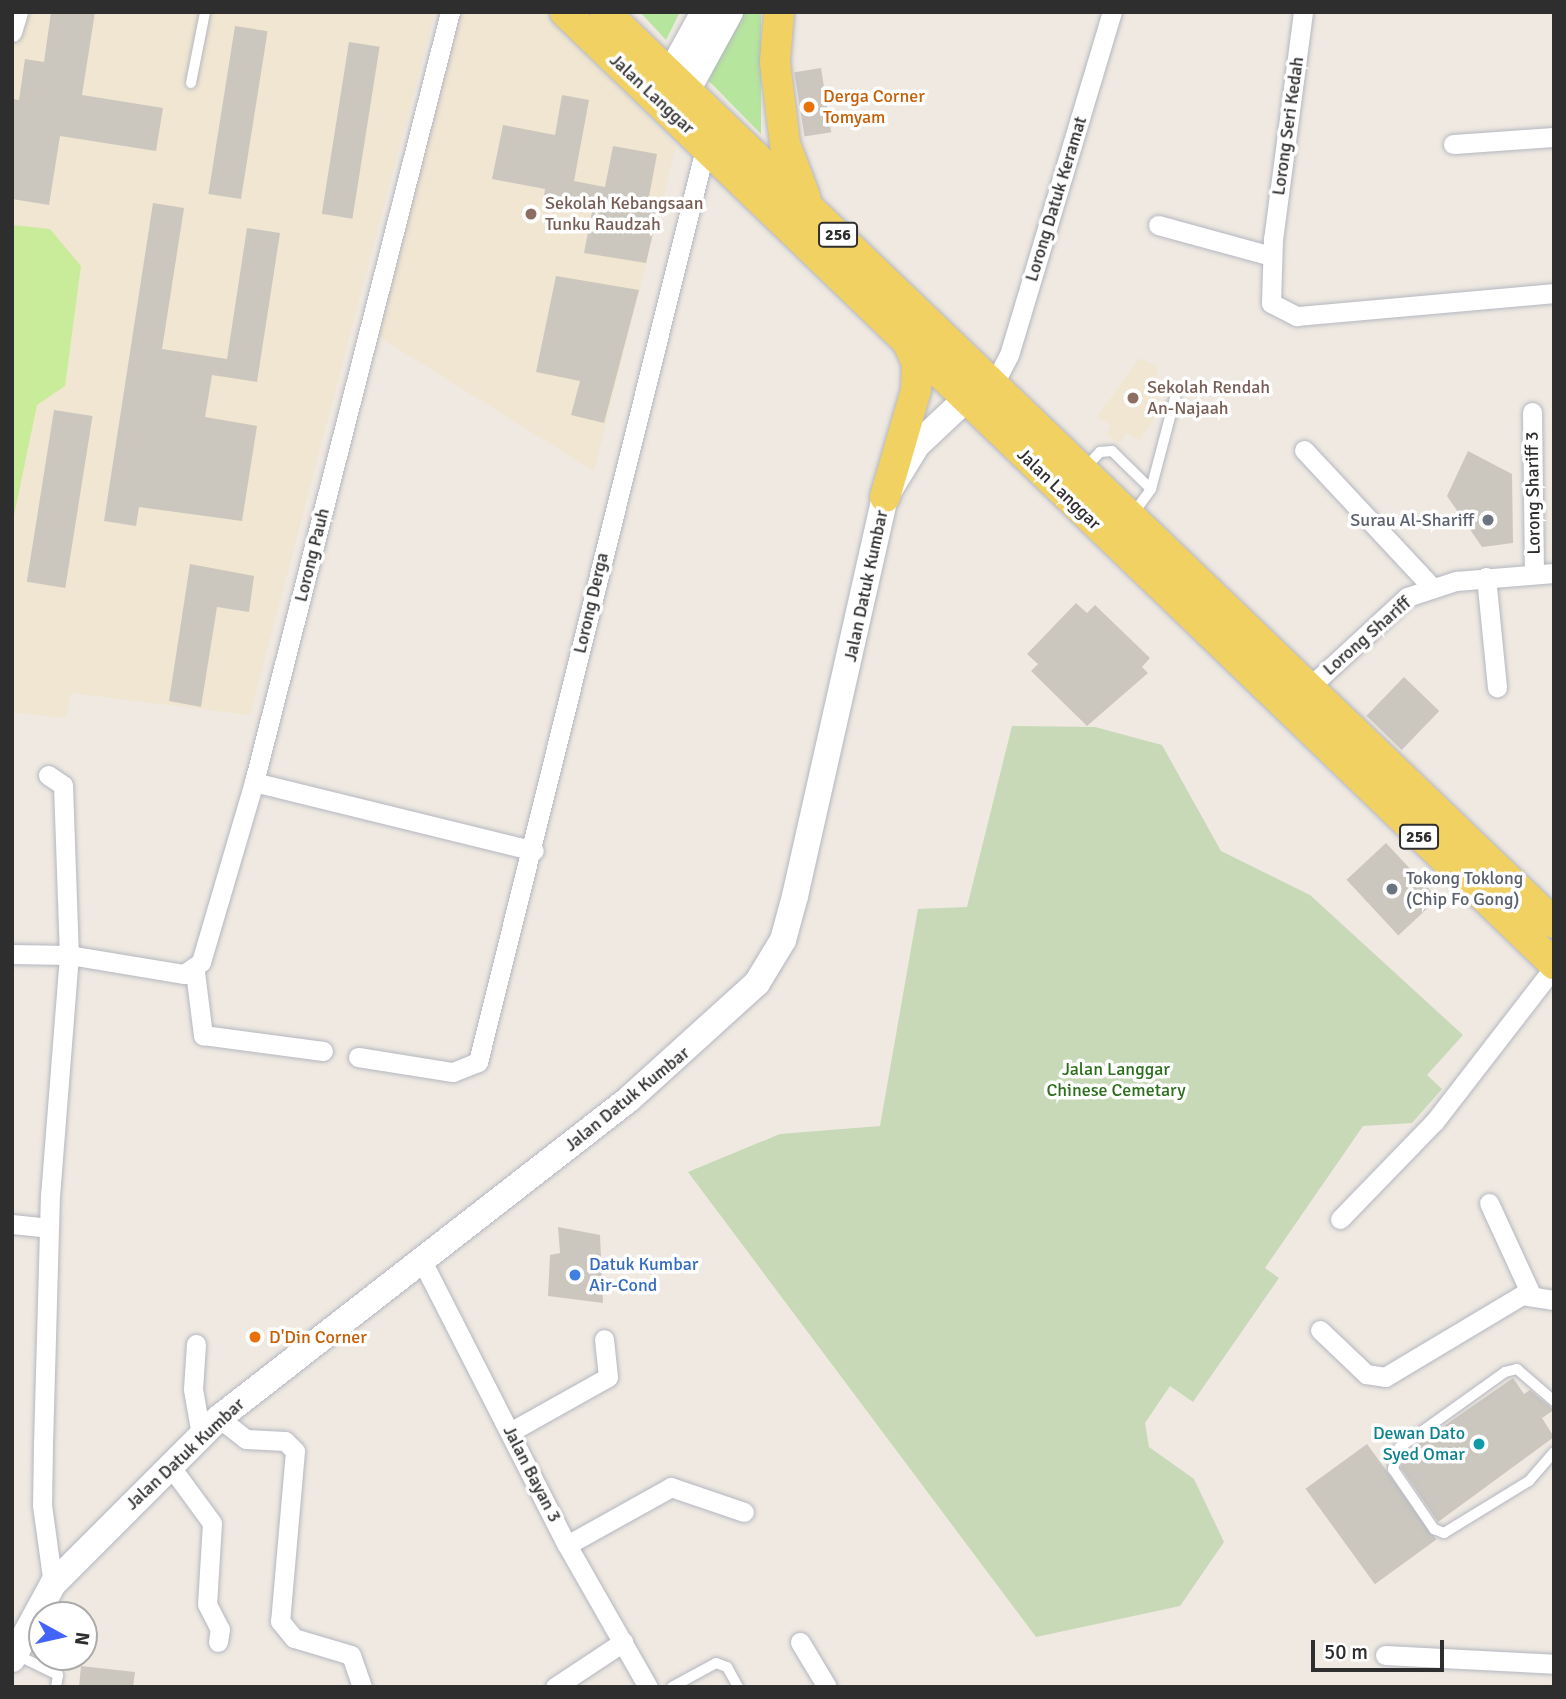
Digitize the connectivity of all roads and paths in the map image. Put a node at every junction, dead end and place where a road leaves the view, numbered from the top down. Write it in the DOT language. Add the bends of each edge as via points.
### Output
graph roads {
  1 [pos="19,12"];
  2 [pos="205,12"];
  3 [pos="450,12"];
  4 [pos="565,12"];
  5 [pos="605,12"];
  6 [pos="704,12"];
  7 [pos="730,12"];
  8 [pos="779,12"];
  9 [pos="1112,12"];
  10 [pos="1303,12"];
  11 [pos="12,32"];
  12 [pos="191,83"];
  13 [pos="673,94"];
  14 [pos="1554,137"];
  15 [pos="1452,144"];
  16 [pos="706,145"];
  17 [pos="810,208"];
  18 [pos="1158,225"];
  19 [pos="1272,248"];
  20 [pos="1554,293"];
  21 [pos="908,344"];
  22 [pos="991,381"];
  23 [pos="1175,398"];
  24 [pos="966,399"];
  25 [pos="1532,412"];
  26 [pos="1304,450"];
  27 [pos="1083,470"];
  28 [pos="1151,489"];
  29 [pos="885,497"];
  30 [pos="1130,516"];
  31 [pos="1544,573"];
  32 [pos="1486,577"];
  33 [pos="1431,586"];
  34 [pos="1497,687"];
  35 [pos="1298,697"];
  36 [pos="48,775"];
  37 [pos="254,782"];
  38 [pos="534,851"];
  39 [pos="1554,923"];
  40 [pos="12,954"];
  41 [pos="69,955"];
  42 [pos="1554,965"];
  43 [pos="195,972"];
  44 [pos="323,1051"];
  45 [pos="358,1057"];
  46 [pos="1489,1203"];
  47 [pos="1340,1219"];
  48 [pos="12,1224"];
  49 [pos="49,1228"];
  50 [pos="421,1259"];
  51 [pos="1530,1292"];
  52 [pos="1554,1300"];
  53 [pos="1320,1330"];
  54 [pos="604,1339"];
  55 [pos="196,1344"];
  56 [pos="1554,1401"];
  57 [pos="210,1427"];
  58 [pos="510,1432"];
  59 [pos="1554,1452"];
  60 [pos="171,1467"];
  61 [pos="744,1513"];
  62 [pos="567,1545"];
  63 [pos="53,1584"];
  64 [pos="218,1642"];
  65 [pos="623,1642"];
  66 [pos="800,1642"];
  67 [pos="1385,1655"];
  68 [pos="13,1657"];
  69 [pos="1554,1664"];
  70 [pos="56,1687"];
  71 [pos="362,1687"];
  72 [pos="555,1687"];
  73 [pos="648,1687"];
  74 [pos="672,1687"];
  75 [pos="738,1687"];
  76 [pos="827,1687"];
  1 -- 11 [label="street"];
  2 -- 12 [label="lane"];
  3 -- 37 [label="street, Lorong Pauh"];
  4 -- 13 [label="main road, Jalan Langgar / 256"];
  5 -- 13 [label="main road, Jalan Langgar / 256"];
  6 -- 13 [label="main road"];
  7 -- 13 [label="main road"];
  8 -- 17 [label="main road" via="775,62 785,144"];
  9 -- 22 [label="street, Lorong Datuk Keramat" via="1009,355"];
  10 -- 19 [label="street, Lorong Seri Kedah"];
  13 -- 16 [label="main road, Jalan Langgar / 256"];
  13 -- 17 [label="main road, Jalan Langgar / 256"];
  14 -- 15 [label="street"];
  16 -- 21 [label="main road, Jalan Langgar / 256"];
  16 -- 38 [label="street, Lorong Derga" via="618,485"];
  17 -- 22 [label="main road, Jalan Langgar / 256"];
  18 -- 19 [label="street"];
  19 -- 20 [label="street, Lorong Seri Kedah" via="1271,303 1297,316"];
  21 -- 24 [label="main road, Jalan Langgar / 256"];
  21 -- 29 [label="main road" via="917,363 916,390"];
  22 -- 24 [label="main road, Jalan Datuk Kumbar"];
  22 -- 27 [label="main road, Jalan Langgar / 256"];
  23 -- 28 [label="lane"];
  24 -- 29 [label="main road, Jalan Datuk Kumbar" via="917,445"];
  24 -- 35 [label="main road, Jalan Langgar / 256"];
  25 -- 31 [label="street, Lorong Shariff 3"];
  26 -- 33 [label="street"];
  27 -- 28 [label="lane" via="1100,452 1112,451"];
  27 -- 30 [label="main road, Jalan Langgar / 256"];
  28 -- 30 [label="lane"];
  29 -- 50 [label="main road, Jalan Datuk Kumbar" via="795,896 783,940 757,983 629,1099"];
  30 -- 35 [label="main road, Jalan Langgar / 256"];
  31 -- 32 [label="street, Lorong Shariff"];
  32 -- 33 [label="street, Lorong Shariff"];
  32 -- 34 [label="street"];
  33 -- 35 [label="street, Lorong Shariff" via="1387,613"];
  35 -- 39 [label="main road, Jalan Langgar / 256"];
  35 -- 42 [label="main road, Jalan Langgar / 256"];
  36 -- 41 [label="street" via="63,785"];
  37 -- 38 [label="street"];
  37 -- 43 [label="street, Lorong Pauh"];
  38 -- 45 [label="street, Lorong Derga" via="478,1062 453,1072"];
  40 -- 41 [label="street"];
  41 -- 43 [label="street"];
  41 -- 49 [label="street"];
  42 -- 47 [label="street" via="1435,1121"];
  43 -- 44 [label="street" via="203,1035"];
  46 -- 51 [label="street"];
  48 -- 49 [label="street"];
  49 -- 63 [label="street" via="43,1505"];
  50 -- 57 [label="main road, Jalan Datuk Kumbar"];
  50 -- 58 [label="street, Jalan Bayan 3"];
  51 -- 52 [label="street"];
  51 -- 53 [label="street" via="1385,1377 1366,1374"];
  54 -- 58 [label="street" via="608,1377"];
  55 -- 57 [label="street" via="193,1390"];
  56 -- 59 [label="lane" via="1517,1369 1505,1372 1399,1448 1393,1469 1434,1529 1444,1533 1529,1481"];
  57 -- 60 [label="main road, Jalan Datuk Kumbar"];
  57 -- 71 [label="street" via="247,1439 285,1441 295,1451 280,1621 288,1635 351,1655"];
  58 -- 62 [label="street, Jalan Bayan 3"];
  60 -- 63 [label="main road, Jalan Datuk Kumbar"];
  60 -- 64 [label="street" via="212,1523 207,1604 220,1629"];
  61 -- 62 [label="street" via="671,1487"];
  62 -- 65 [label="street, Jalan Bayan 3"];
  63 -- 68 [label="main road, Jalan Datuk Kumbar"];
  65 -- 72 [label="street"];
  65 -- 73 [label="street, Jalan Bayan 3"];
  66 -- 76 [label="street"];
  67 -- 69 [label="street"];
  68 -- 70 [label="lane" via="58,1675"];
  74 -- 75 [label="lane" via="716,1663 727,1667"];
}
